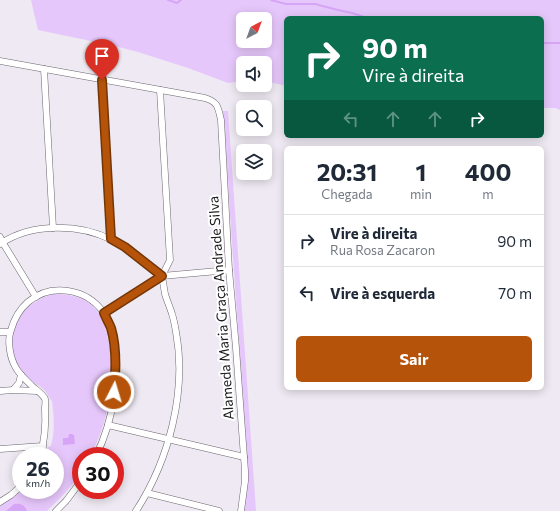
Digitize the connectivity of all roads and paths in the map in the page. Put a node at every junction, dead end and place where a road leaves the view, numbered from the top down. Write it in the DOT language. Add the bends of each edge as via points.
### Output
graph roads {
  1 [pos="0,61"];
  2 [pos="44,69"];
  3 [pos="102,80"];
  4 [pos="160,90"];
  5 [pos="53,228"];
  6 [pos="111,239"];
  7 [pos="1,241"];
  8 [pos="229,270"];
  9 [pos="162,276"];
  10 [pos="36,297"];
  11 [pos="104,313"];
  12 [pos="0,332"];
  13 [pos="10,332"];
  14 [pos="21,375"];
  15 [pos="13,390"];
  16 [pos="0,391"];
  17 [pos="38,391"];
  18 [pos="108,425"];
  19 [pos="169,439"];
  20 [pos="43,446"];
  21 [pos="100,447"];
  22 [pos="0,449"];
  23 [pos="244,457"];
  24 [pos="72,493"];
  25 [pos="147,493"];
  26 [pos="12,494"];
  27 [pos="0,502"];
  28 [pos="58,510"];
  29 [pos="136,511"];
  30 [pos="219,511"];
  31 [pos="241,511"];
  1 -- 2 [label="street"];
  2 -- 3 [label="street"];
  2 -- 5 [label="street"];
  3 -- 4 [label="street"];
  3 -- 6 [label="street"];
  4 -- 8 [label="street, Alameda Maria Graça Andrade Silva" via="205,98 215,103 218,108 221,120"];
  4 -- 9 [label="street" via="170,260"];
  5 -- 6 [label="street" via="91,231"];
  5 -- 7 [label="street" via="35,230"];
  6 -- 9 [label="street"];
  7 -- 10 [label="street"];
  8 -- 9 [label="street"];
  8 -- 23 [label="street, Alameda Maria Graça Andrade Silva"];
  9 -- 11 [label="street"];
  9 -- 19 [label="street" via="179,354 177,401"];
  10 -- 11 [label="street" via="50,291 75,292 88,297"];
  10 -- 13 [label="street" via="21,309"];
  11 -- 18 [label="street" via="111,328 116,370"];
  12 -- 13 [label="street"];
  13 -- 14 [label="street" via="11,356"];
  14 -- 15 [label="street"];
  14 -- 17 [label="street"];
  15 -- 16 [label="street"];
  15 -- 17 [label="street"];
  17 -- 20 [label="street" via="45,399 46,425"];
  18 -- 19 [label="street"];
  18 -- 21 [label="street"];
  19 -- 23 [label="street"];
  19 -- 25 [label="street"];
  20 -- 22 [label="street"];
  23 -- 31 [label="street, Alameda Maria Graça Andrade Silva" via="245,481"];
  24 -- 28 [label="street"];
  25 -- 29 [label="street"];
  25 -- 30 [label="street"];
  26 -- 27 [label="street"];
}
